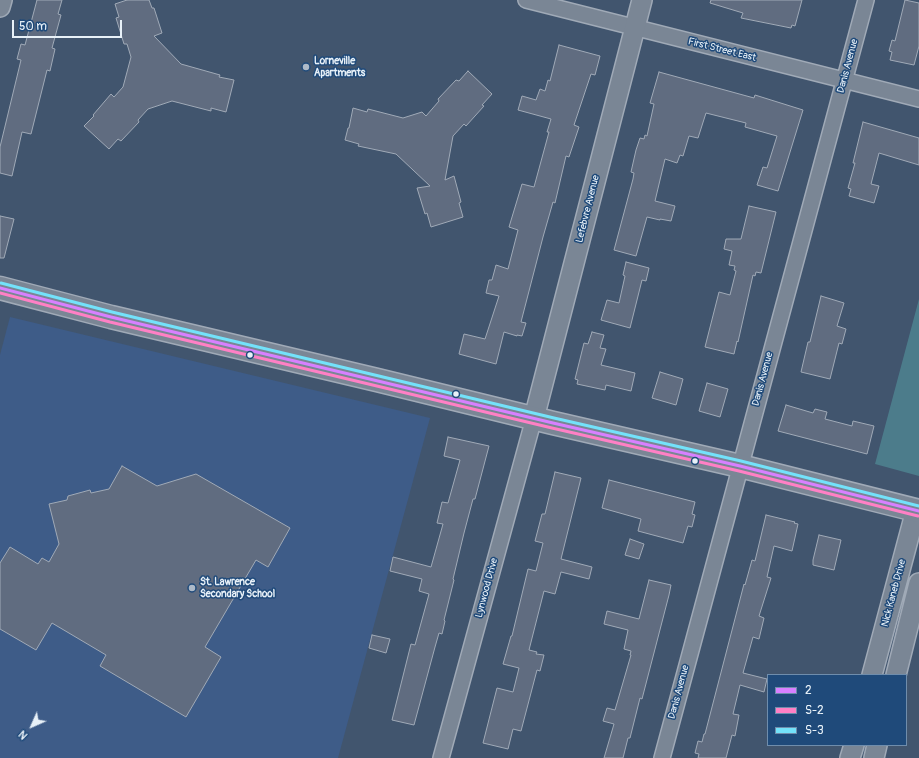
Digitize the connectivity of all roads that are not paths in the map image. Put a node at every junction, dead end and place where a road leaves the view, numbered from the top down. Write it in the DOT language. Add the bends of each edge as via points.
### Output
graph roads {
  1 [pos="2,0"];
  2 [pos="526,0"];
  3 [pos="642,0"];
  4 [pos="866,0"];
  5 [pos="0,7"];
  6 [pos="634,28"];
  7 [pos="844,80"];
  8 [pos="919,99"];
  9 [pos="0,288"];
  10 [pos="534,418"];
  11 [pos="740,466"];
  12 [pos="917,511"];
  13 [pos="919,583"];
  14 [pos="872,674"];
  15 [pos="896,674"];
  16 [pos="854,746"];
  17 [pos="877,746"];
  18 [pos="442,758"];
  19 [pos="662,758"];
  20 [pos="850,758"];
  21 [pos="874,758"];
  1 -- 5 [label="street"];
  2 -- 6 [label="street, First Street East"];
  3 -- 6 [label="street, Lefebvre Avenue"];
  4 -- 7 [label="street, Danis Avenue"];
  6 -- 7 [label="street, First Street East"];
  6 -- 10 [label="street, Lefebvre Avenue"];
  7 -- 8 [label="street, First Street East"];
  7 -- 11 [label="street, Danis Avenue"];
  9 -- 10 [label="main road"];
  10 -- 11 [label="main road"];
  10 -- 18 [label="street, Lynwood Drive"];
  11 -- 12 [label="main road"];
  11 -- 19 [label="street, Danis Avenue"];
  12 -- 14 [label="street, Nick Kaneb Drive"];
  13 -- 15 [label="street"];
  16 -- 20 [label="street"];
  17 -- 21 [label="street"];
}
